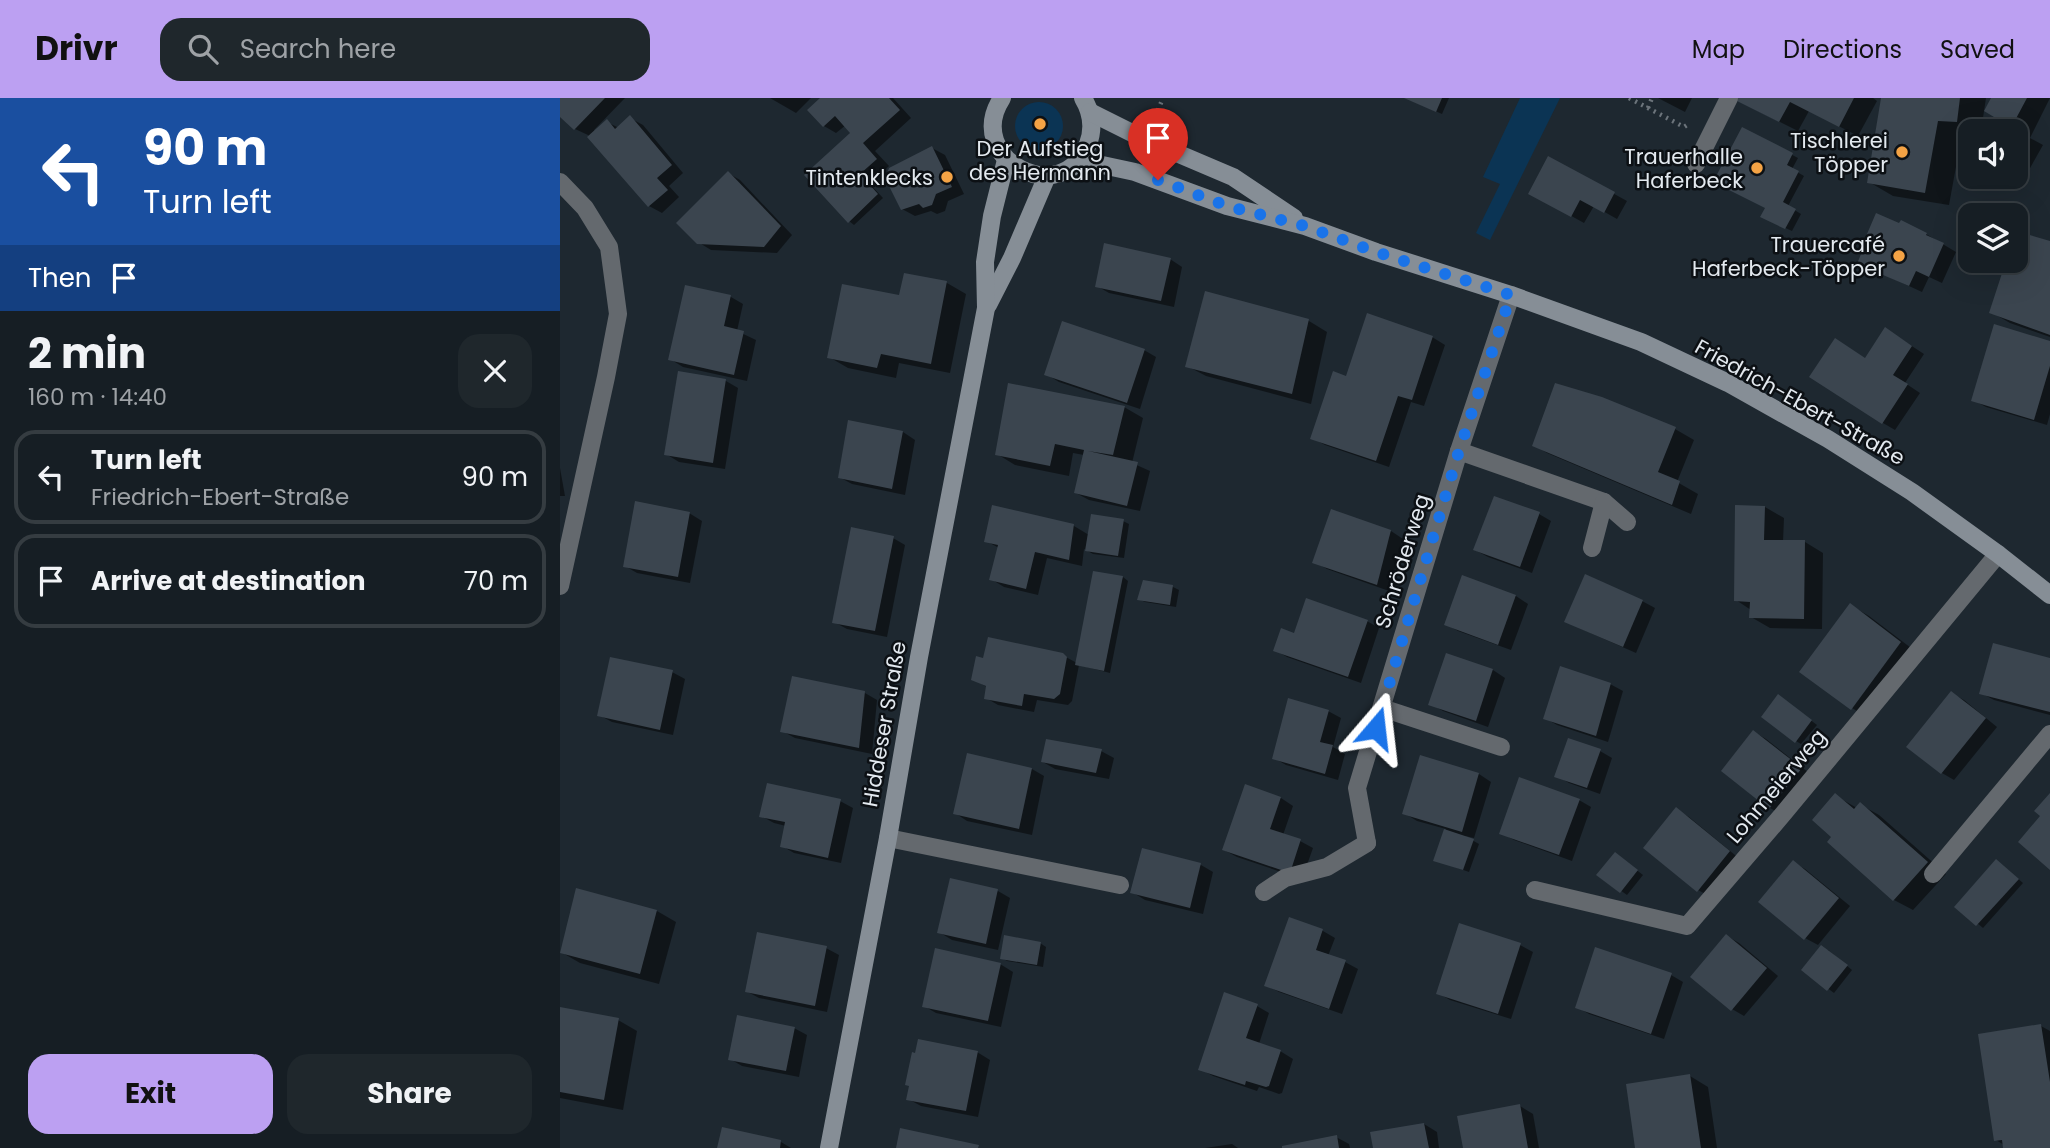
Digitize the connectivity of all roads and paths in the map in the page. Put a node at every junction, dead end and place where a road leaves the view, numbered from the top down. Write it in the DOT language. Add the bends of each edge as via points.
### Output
graph roads {
  1 [pos="981,98"];
  2 [pos="1629,98"];
  3 [pos="1652,98"];
  4 [pos="1729,98"];
  5 [pos="998,105"];
  6 [pos="1087,105"];
  7 [pos="1648,108"];
  8 [pos="1692,122"];
  9 [pos="1006,160"];
  10 [pos="1079,160"];
  11 [pos="1696,164"];
  12 [pos="1047,176"];
  13 [pos="560,182"];
  14 [pos="1305,226"];
  15 [pos="1511,295"];
  16 [pos="986,308"];
  17 [pos="1459,451"];
  18 [pos="1604,502"];
  19 [pos="1627,522"];
  20 [pos="1592,548"];
  21 [pos="1998,554"];
  22 [pos="560,586"];
  23 [pos="2050,595"];
  24 [pos="1382,708"];
  25 [pos="2050,734"];
  26 [pos="1501,747"];
  27 [pos="888,838"];
  28 [pos="1933,874"];
  29 [pos="1120,885"];
  30 [pos="1535,890"];
  31 [pos="1264,892"];
  32 [pos="829,1148"];
  1 -- 5 [label="main road"];
  2 -- 7 [label="path"];
  3 -- 7 [label="path"];
  4 -- 11 [label="street"];
  5 -- 9 [label="main road" via="994,137"];
  6 -- 10 [label="main road" via="1092,134"];
  6 -- 14 [label="main road, Friedrich-Ebert-Straße" via="1146,140 1233,177"];
  7 -- 8 [label="path" via="1684,127"];
  9 -- 12 [label="main road" via="1018,169"];
  9 -- 16 [label="main road, Hiddeser Straße" via="985,262"];
  10 -- 12 [label="main road"];
  10 -- 14 [label="main road, Friedrich-Ebert-Straße" via="1135,172 1227,206"];
  12 -- 16 [label="main road, Hiddeser Straße"];
  13 -- 22 [label="street" via="585,208 609,247 618,314"];
  14 -- 15 [label="main road, Friedrich-Ebert-Straße"];
  15 -- 17 [label="street, Schröderweg"];
  15 -- 21 [label="main road, Friedrich-Ebert-Straße" via="1641,342 1728,383 1912,492"];
  16 -- 27 [label="main road, Hiddeser Straße"];
  17 -- 18 [label="street"];
  17 -- 24 [label="street, Schröderweg"];
  18 -- 19 [label="street"];
  18 -- 20 [label="street"];
  21 -- 23 [label="main road, Friedrich-Ebert-Straße"];
  21 -- 30 [label="street, Lohmeierweg" via="1687,926"];
  24 -- 26 [label="street"];
  24 -- 31 [label="street, Schröderweg" via="1357,788 1367,843 1327,867 1285,877"];
  25 -- 28 [label="street"];
  27 -- 29 [label="street"];
  27 -- 32 [label="main road, Hiddeser Straße"];
}
